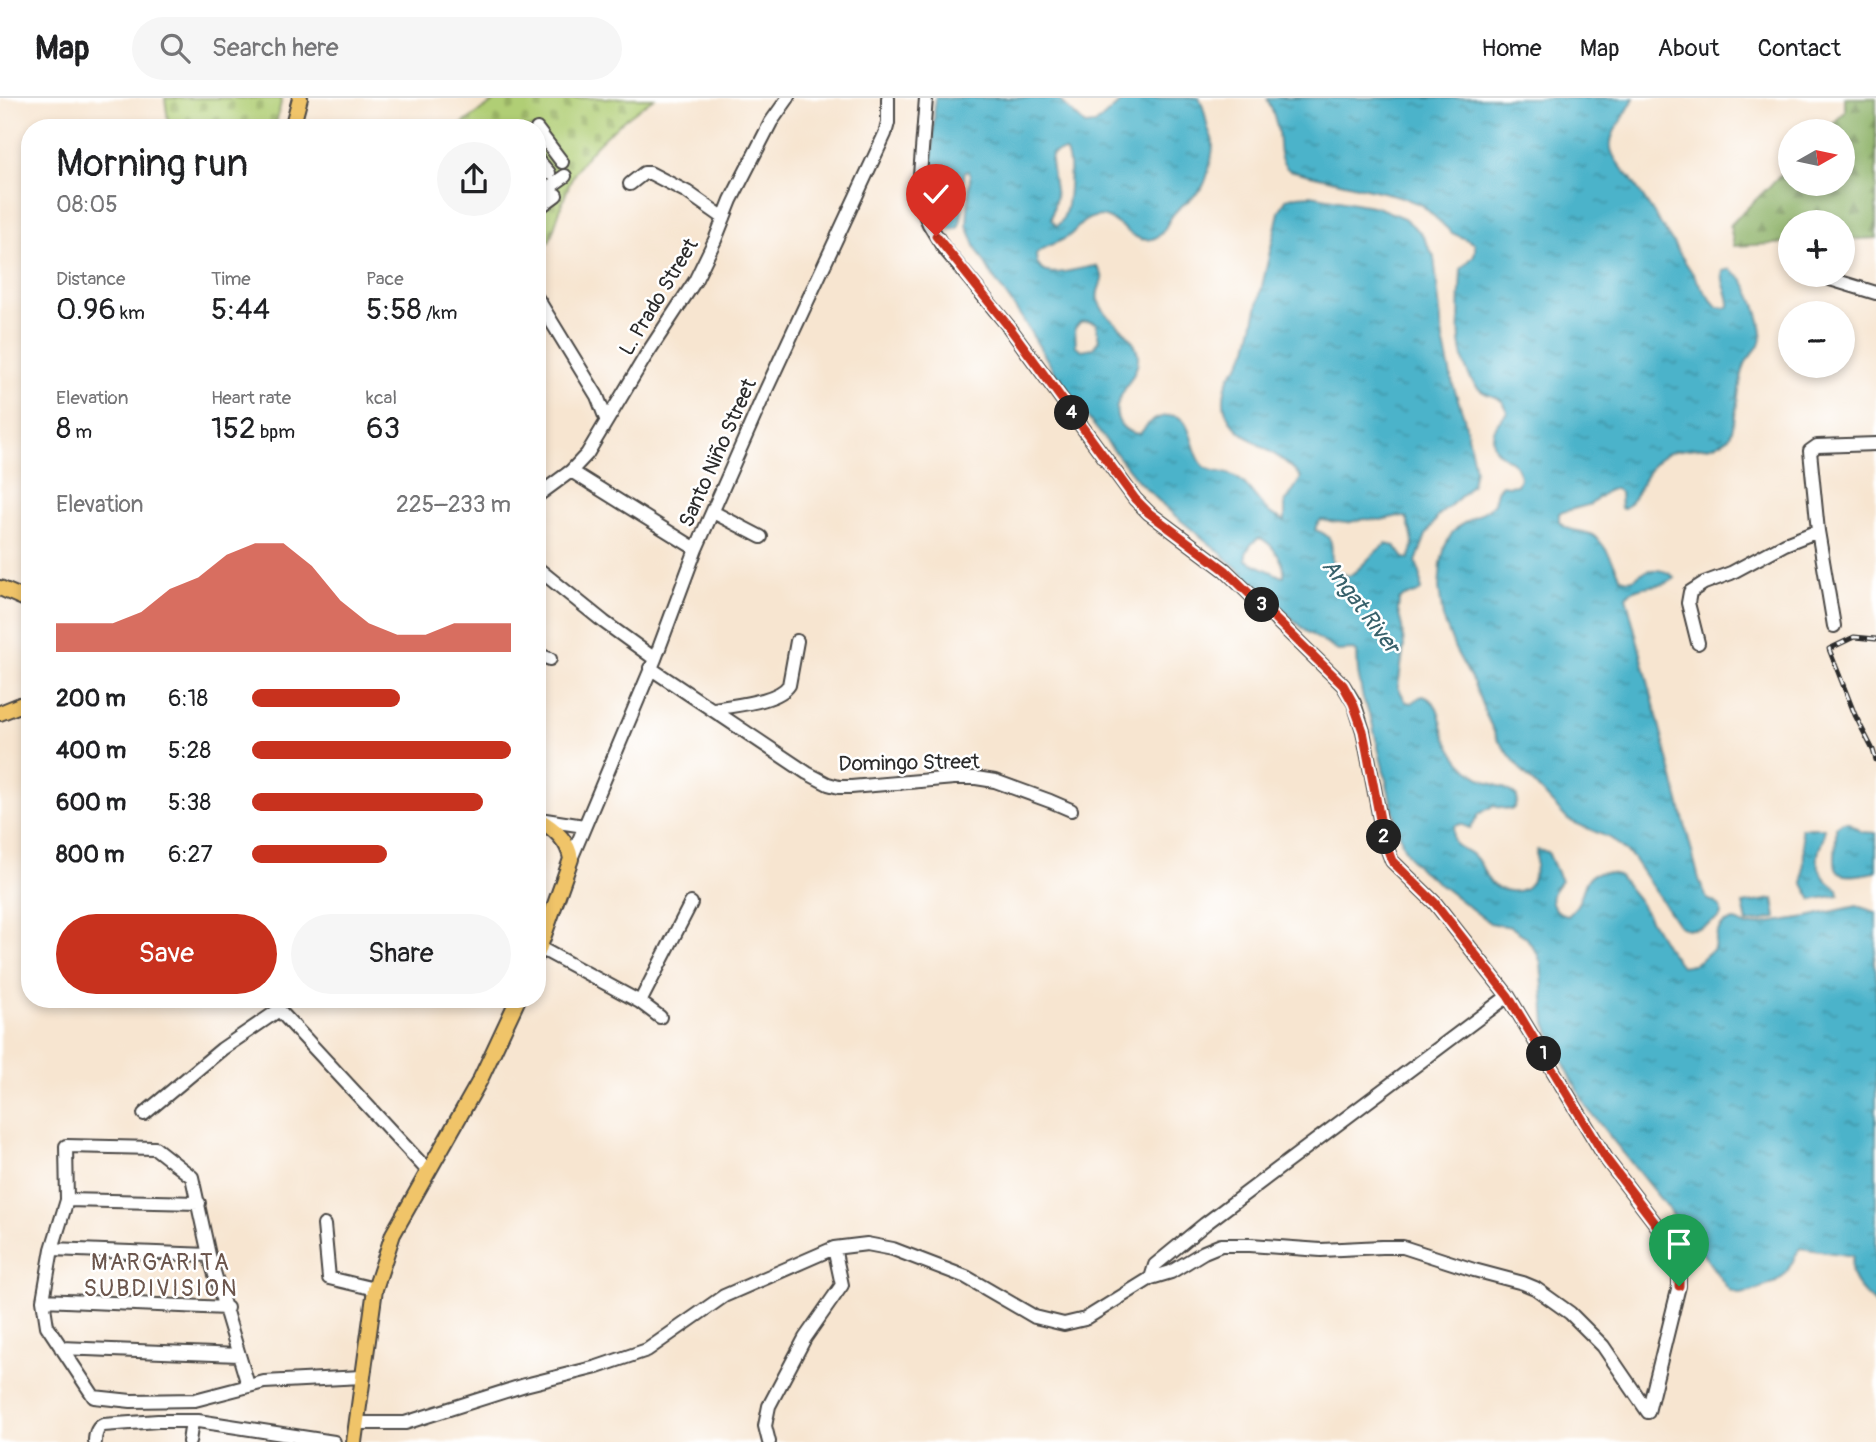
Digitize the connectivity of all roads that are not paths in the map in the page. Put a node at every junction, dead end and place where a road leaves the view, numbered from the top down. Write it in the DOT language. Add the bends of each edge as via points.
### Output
graph roads {
  1 [pos="300,98"];
  2 [pos="788,98"];
  3 [pos="888,98"];
  4 [pos="926,98"];
  5 [pos="294,119"];
  6 [pos="546,141"];
  7 [pos="562,162"];
  8 [pos="546,170"];
  9 [pos="549,173"];
  10 [pos="565,176"];
  11 [pos="630,184"];
  12 [pos="546,190"];
  13 [pos="556,195"];
  14 [pos="546,202"];
  15 [pos="724,218"];
  16 [pos="1855,287"];
  17 [pos="1876,293"];
  18 [pos="546,313"];
  19 [pos="606,419"];
  20 [pos="1876,443"];
  21 [pos="570,471"];
  22 [pos="546,489"];
  23 [pos="713,512"];
  24 [pos="1818,531"];
  25 [pos="761,537"];
  26 [pos="696,549"];
  27 [pos="546,575"];
  28 [pos="0,588"];
  29 [pos="21,597"];
  30 [pos="1834,626"];
  31 [pos="797,641"];
  32 [pos="1698,643"];
  33 [pos="653,664"];
  34 [pos="21,705"];
  35 [pos="714,709"];
  36 [pos="0,713"];
  37 [pos="1071,810"];
  38 [pos="546,820"];
  39 [pos="546,825"];
  40 [pos="584,826"];
  41 [pos="571,859"];
  42 [pos="691,903"];
  43 [pos="546,931"];
  44 [pos="546,955"];
  45 [pos="1508,996"];
  46 [pos="640,1002"];
  47 [pos="514,1008"];
  48 [pos="660,1017"];
  49 [pos="144,1114"];
  50 [pos="428,1171"];
  51 [pos="66,1200"];
  52 [pos="198,1203"];
  53 [pos="324,1225"];
  54 [pos="834,1248"];
  55 [pos="52,1249"];
  56 [pos="209,1255"];
  57 [pos="1151,1278"];
  58 [pos="375,1289"];
  59 [pos="44,1300"];
  60 [pos="227,1308"];
  61 [pos="61,1348"];
  62 [pos="239,1355"];
  63 [pos="362,1377"];
  64 [pos="248,1385"];
  65 [pos="192,1421"];
  66 [pos="357,1423"];
  67 [pos="94,1442"];
  68 [pos="190,1442"];
  69 [pos="334,1442"];
  70 [pos="354,1442"];
  71 [pos="768,1442"];
  1 -- 5 [label="main road"];
  2 -- 15 [label="street, L. Prado Street" via="771,121"];
  3 -- 23 [label="street, Santo Niño Street" via="885,134"];
  4 -- 45 [label="street" via="920,203 936,236 1135,499 1225,570 1343,685 1363,731 1389,855 1435,903"];
  6 -- 7 [label="street"];
  8 -- 9 [label="street"];
  10 -- 12 [label="street"];
  11 -- 15 [label="street" via="650,173"];
  13 -- 14 [label="street"];
  15 -- 19 [label="street, L. Prado Street" via="695,281"];
  16 -- 17 [label="street"];
  18 -- 19 [label="street"];
  19 -- 21 [label="street, L. Prado Street" via="587,454"];
  20 -- 24 [label="street" via="1817,446 1810,452"];
  21 -- 22 [label="street, L. Prado Street"];
  21 -- 26 [label="street"];
  23 -- 25 [label="street"];
  23 -- 26 [label="street, Santo Niño Street"];
  24 -- 30 [label="street"];
  24 -- 32 [label="street" via="1690,592 1688,603"];
  26 -- 33 [label="street, Santo Niño Street"];
  27 -- 33 [label="street, Domingo Street"];
  28 -- 29 [label="main road"];
  31 -- 35 [label="street" via="785,690"];
  33 -- 35 [label="street, Domingo Street"];
  33 -- 40 [label="street, Santo Niño Street"];
  34 -- 36 [label="main road"];
  35 -- 37 [label="street, Domingo Street" via="828,784 995,780"];
  38 -- 40 [label="street"];
  39 -- 41 [label="main road" via="559,834"];
  40 -- 41 [label="street, Santo Niño Street"];
  41 -- 43 [label="main road"];
  42 -- 46 [label="street"];
  44 -- 46 [label="street"];
  45 -- 57 [label="street" via="1205,1224 1155,1265"];
  45 -- 57 [label="street" via="1607,1160 1677,1254 1679,1286 1648,1412 1603,1346 1570,1312 1535,1288 1403,1247 1321,1250 1221,1245"];
  46 -- 48 [label="street"];
  47 -- 50 [label="main road" via="480,1080"];
  49 -- 50 [label="street" via="222,1049 279,1010"];
  50 -- 58 [label="main road" via="393,1234"];
  51 -- 52 [label="street"];
  51 -- 52 [label="street" via="66,1146 155,1148 192,1177"];
  51 -- 55 [label="street"];
  52 -- 56 [label="street"];
  53 -- 58 [label="street" via="329,1278"];
  54 -- 57 [label="street" via="867,1244 893,1249 978,1283 1035,1317 1064,1324 1085,1319"];
  54 -- 66 [label="street" via="724,1296 647,1350 405,1423"];
  54 -- 71 [label="street" via="842,1285 804,1338 769,1406"];
  55 -- 56 [label="street"];
  55 -- 59 [label="street"];
  56 -- 60 [label="street"];
  58 -- 63 [label="main road"];
  59 -- 60 [label="street"];
  59 -- 61 [label="street" via="47,1326"];
  60 -- 62 [label="street"];
  61 -- 62 [label="street"];
  61 -- 64 [label="street" via="94,1397 195,1400"];
  62 -- 64 [label="street"];
  63 -- 64 [label="street"];
  63 -- 66 [label="main road"];
  65 -- 67 [label="street" via="103,1425"];
  65 -- 68 [label="street"];
  65 -- 69 [label="street"];
  66 -- 70 [label="main road"];
}
